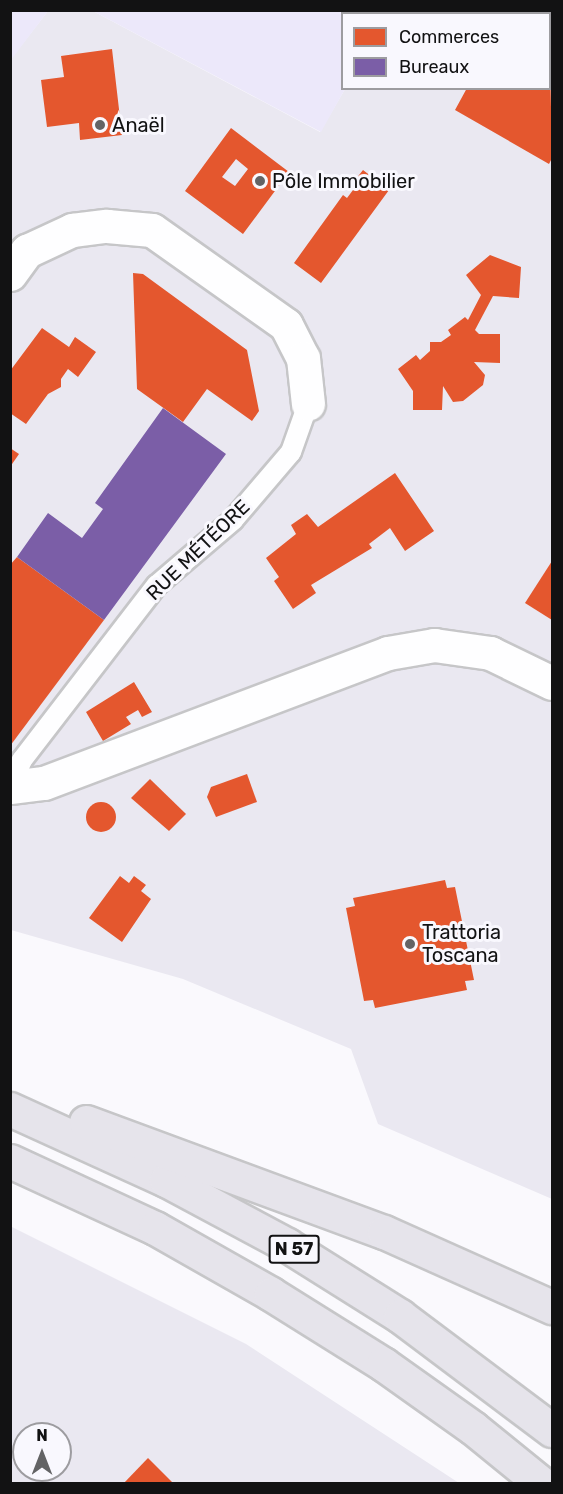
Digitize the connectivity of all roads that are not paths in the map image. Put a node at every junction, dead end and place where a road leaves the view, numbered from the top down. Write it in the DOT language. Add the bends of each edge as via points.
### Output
graph roads {
  1 [pos="10,274"];
  2 [pos="308,404"];
  3 [pos="552,683"];
  4 [pos="11,787"];
  5 [pos="10,1097"];
  6 [pos="10,1109"];
  7 [pos="10,1161"];
  8 [pos="552,1307"];
  9 [pos="552,1431"];
  10 [pos="542,1484"];
  1 -- 2 [label="street, RUE MÉTÉORE" via="27,250 72,230 107,226 152,230 286,325 303,358"];
  2 -- 4 [label="lane, RUE MÉTÉORE" via="291,452 233,520 157,585 22,760"];
  3 -- 4 [label="street, RUE MÉTÉORE" via="490,653 434,645 388,653 44,783"];
  5 -- 8 [label="highway, N 57" via="165,1149 384,1232"];
  6 -- 9 [label="highway, N 57" via="166,1180 287,1245 400,1316"];
  7 -- 10 [label="highway, N 57" via="155,1228 271,1294 383,1364 473,1428"];
}
